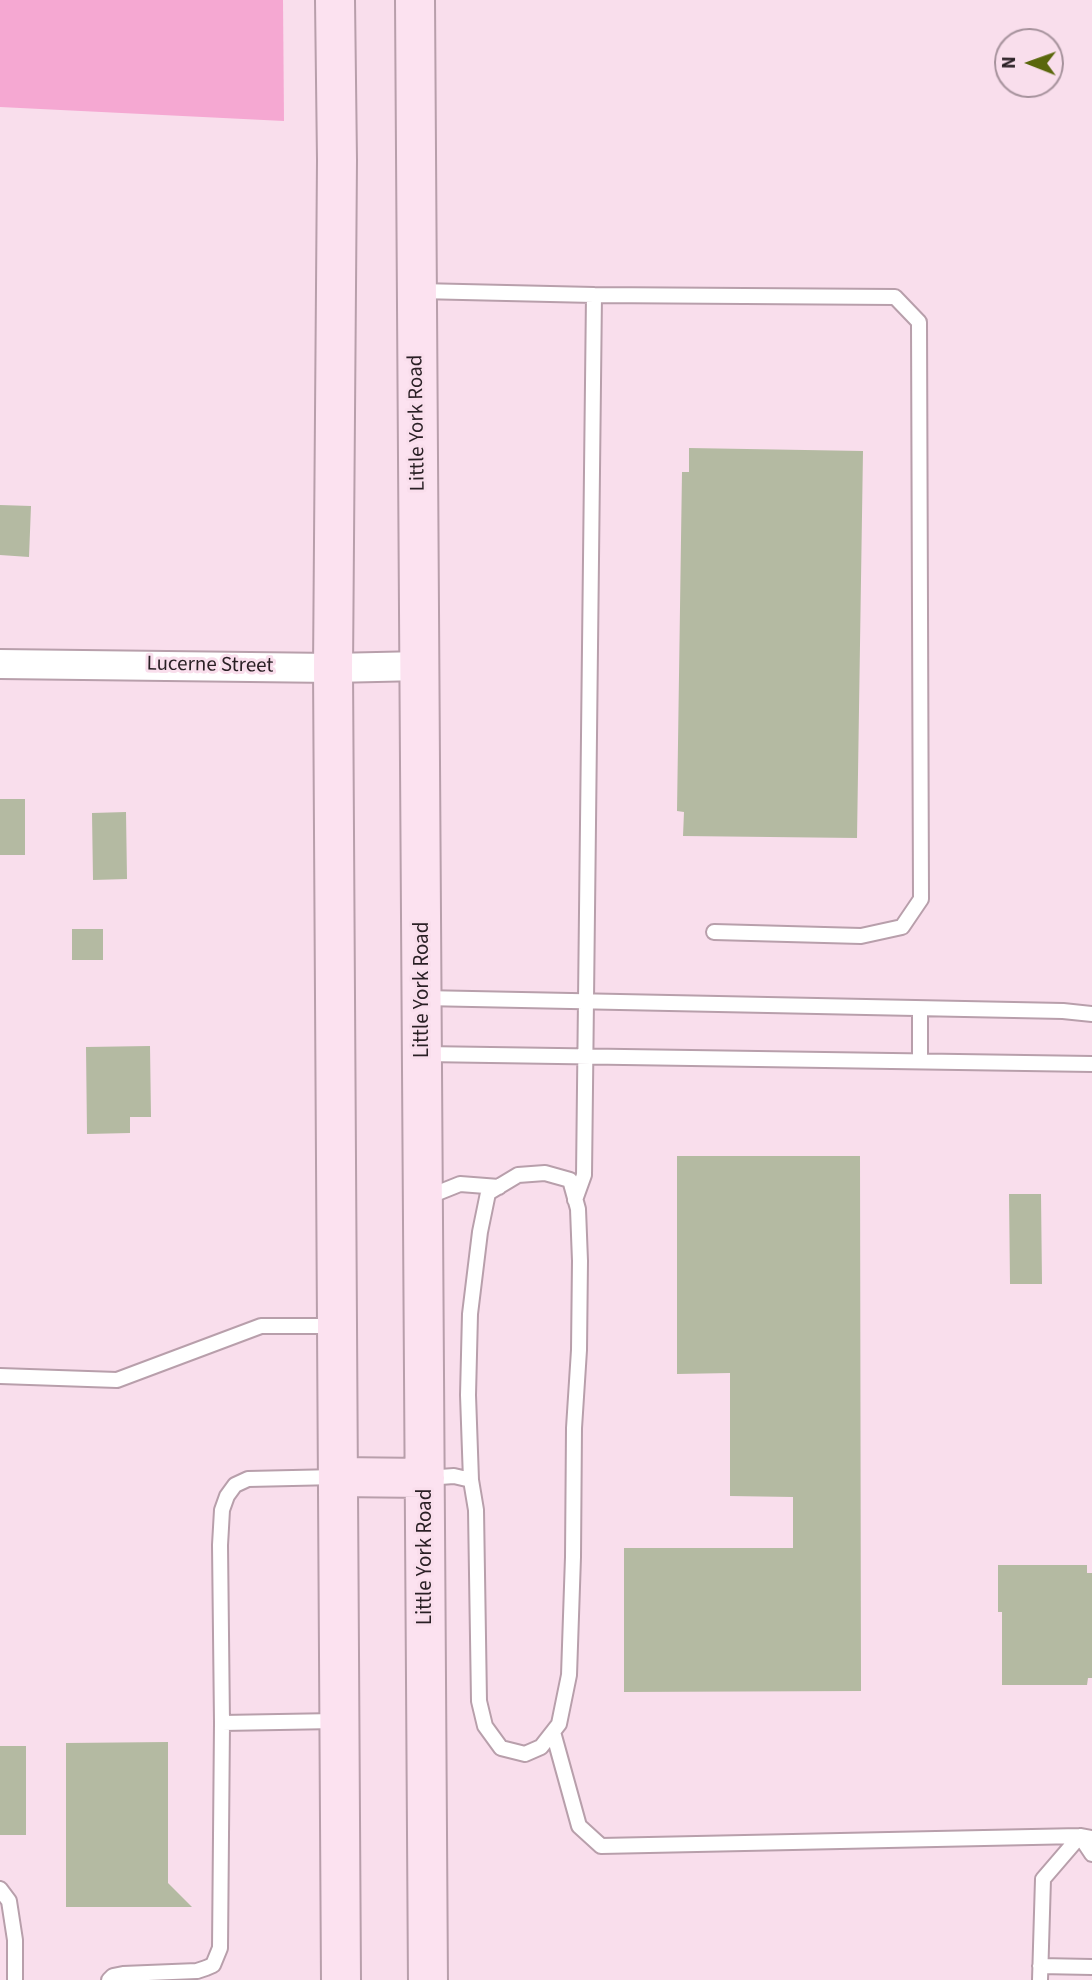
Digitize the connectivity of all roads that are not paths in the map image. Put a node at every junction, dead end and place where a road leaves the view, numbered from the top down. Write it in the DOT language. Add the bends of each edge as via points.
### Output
graph roads {
  1 [pos="335,0"];
  2 [pos="415,0"];
  3 [pos="417,291"];
  4 [pos="594,295"];
  5 [pos="0,664"];
  6 [pos="421,666"];
  7 [pos="333,668"];
  8 [pos="714,932"];
  9 [pos="423,998"];
  10 [pos="586,1003"];
  11 [pos="920,1009"];
  12 [pos="1092,1014"];
  13 [pos="423,1054"];
  14 [pos="585,1057"];
  15 [pos="920,1061"];
  16 [pos="1092,1064"];
  17 [pos="499,1187"];
  18 [pos="424,1199"];
  19 [pos="575,1200"];
  20 [pos="337,1326"];
  21 [pos="0,1376"];
  22 [pos="338,1476"];
  23 [pos="425,1478"];
  24 [pos="471,1480"];
  25 [pos="339,1721"];
  26 [pos="222,1723"];
  27 [pos="553,1732"];
  28 [pos="1086,1837"];
  29 [pos="1092,1854"];
  30 [pos="0,1889"];
  31 [pos="1092,1966"];
  32 [pos="1040,1973"];
  33 [pos="0,1978"];
  34 [pos="15,1979"];
  35 [pos="109,1980"];
  36 [pos="341,1980"];
  37 [pos="428,1980"];
  1 -- 7 [label="main road"];
  2 -- 3 [label="main road, Little York Road"];
  3 -- 4 [label="lane"];
  3 -- 6 [label="main road, Little York Road"];
  4 -- 8 [label="lane" via="895,297 919,323 921,899 902,927 861,936"];
  4 -- 10 [label="lane"];
  5 -- 7 [label="street, Lucerne Street"];
  6 -- 7 [label="street, Lucerne Street"];
  6 -- 9 [label="main road, Little York Road"];
  7 -- 20 [label="main road"];
  9 -- 10 [label="lane"];
  9 -- 13 [label="main road, Little York Road"];
  10 -- 11 [label="lane"];
  10 -- 14 [label="lane"];
  11 -- 12 [label="lane"];
  11 -- 15 [label="lane"];
  13 -- 14 [label="lane"];
  13 -- 18 [label="main road, Little York Road"];
  14 -- 15 [label="lane"];
  14 -- 19 [label="lane" via="584,1175"];
  15 -- 16 [label="lane"];
  17 -- 18 [label="lane" via="460,1184"];
  17 -- 19 [label="lane" via="518,1175 545,1173 570,1180"];
  17 -- 24 [label="lane" via="488,1193 482,1219 470,1314"];
  18 -- 23 [label="main road, Little York Road"];
  19 -- 27 [label="lane" via="579,1350 569,1675 559,1724"];
  20 -- 21 [label="lane" via="261,1326 117,1380"];
  20 -- 22 [label="main road"];
  22 -- 23 [label="main road"];
  22 -- 25 [label="main road"];
  22 -- 26 [label="lane" via="248,1479 235,1485 227,1496 221,1527"];
  23 -- 24 [label="lane"];
  23 -- 37 [label="main road, Little York Road"];
  24 -- 27 [label="lane" via="477,1536 478,1701 485,1726 501,1748 525,1754 541,1747"];
  25 -- 26 [label="lane"];
  25 -- 36 [label="main road"];
  26 -- 35 [label="lane" via="220,1948 214,1965 197,1971 123,1974"];
  27 -- 28 [label="lane" via="579,1826 601,1846"];
  28 -- 29 [label="lane"];
  28 -- 32 [label="lane" via="1043,1880"];
  30 -- 34 [label="lane" via="9,1901"];
  31 -- 32 [label="lane"];
  33 -- 34 [label="lane"];
}
